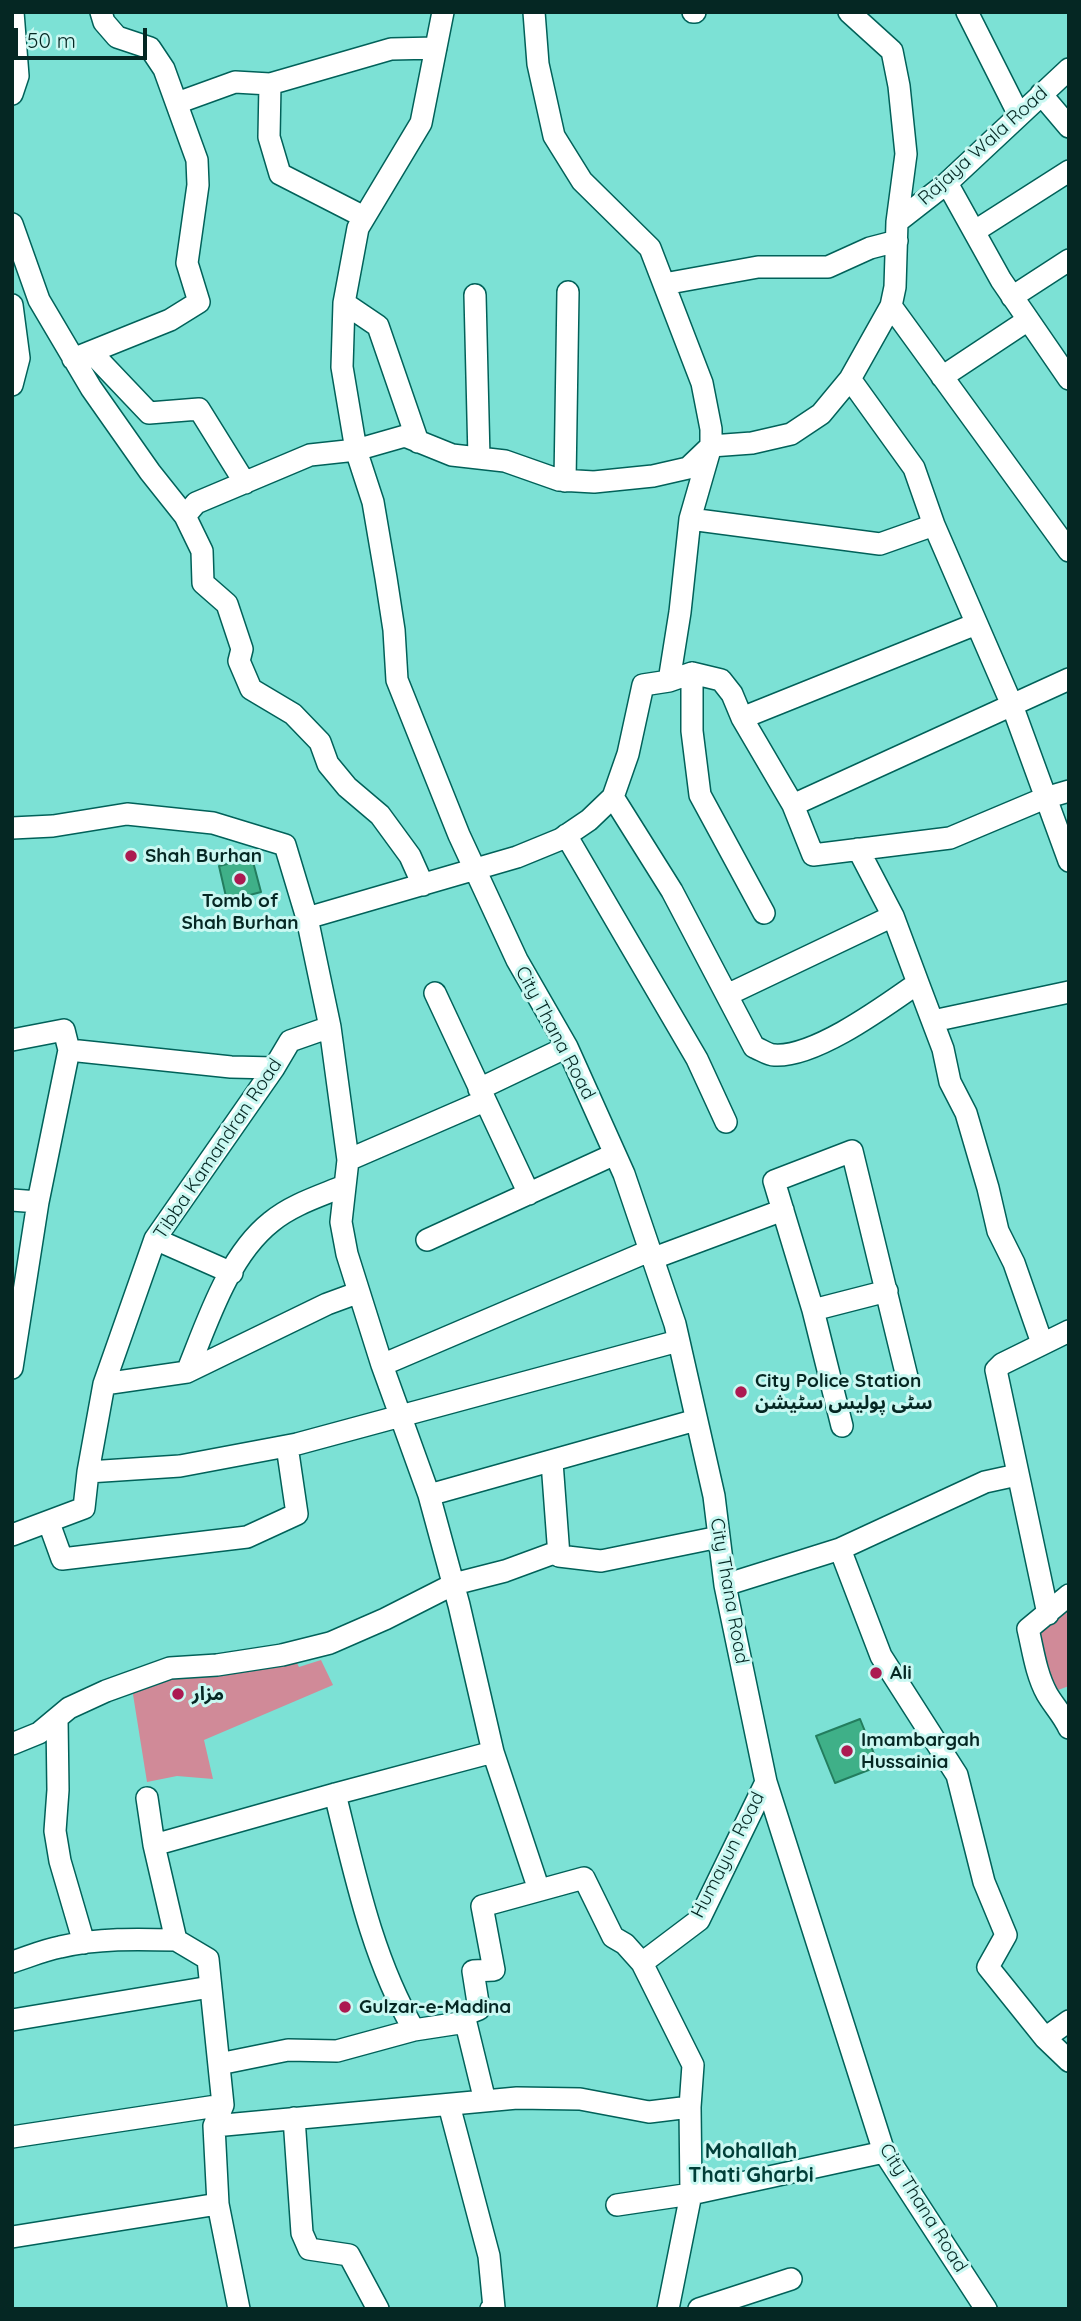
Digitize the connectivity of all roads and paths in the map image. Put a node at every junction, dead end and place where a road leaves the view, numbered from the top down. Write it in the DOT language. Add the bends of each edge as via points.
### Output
graph roads {
  1 [pos="13,12"];
  2 [pos="101,12"];
  3 [pos="443,12"];
  4 [pos="534,12"];
  5 [pos="849,12"];
  6 [pos="967,12"];
  7 [pos="436,48"];
  8 [pos="1069,69"];
  9 [pos="270,83"];
  10 [pos="12,94"];
  11 [pos="1041,94"];
  12 [pos="177,103"];
  13 [pos="1019,115"];
  14 [pos="1069,127"];
  15 [pos="1069,172"];
  16 [pos="947,183"];
  17 [pos="365,217"];
  18 [pos="12,224"];
  19 [pos="897,231"];
  20 [pos="975,231"];
  21 [pos="1069,260"];
  22 [pos="664,284"];
  23 [pos="568,292"];
  24 [pos="475,295"];
  25 [pos="1012,297"];
  26 [pos="344,303"];
  27 [pos="12,305"];
  28 [pos="891,306"];
  29 [pos="1028,320"];
  30 [pos="83,355"];
  31 [pos="1062,355"];
  32 [pos="942,377"];
  33 [pos="850,379"];
  34 [pos="1069,379"];
  35 [pos="12,384"];
  36 [pos="418,442"];
  37 [pos="711,446"];
  38 [pos="356,450"];
  39 [pos="479,458"];
  40 [pos="565,481"];
  41 [pos="245,483"];
  42 [pos="185,516"];
  43 [pos="690,519"];
  44 [pos="934,525"];
  45 [pos="1069,551"];
  46 [pos="976,624"];
  47 [pos="692,673"];
  48 [pos="1069,679"];
  49 [pos="669,681"];
  50 [pos="1012,705"];
  51 [pos="742,718"];
  52 [pos="1069,791"];
  53 [pos="613,797"];
  54 [pos="1045,798"];
  55 [pos="793,806"];
  56 [pos="12,828"];
  57 [pos="566,835"];
  58 [pos="858,849"];
  59 [pos="1069,861"];
  60 [pos="476,870"];
  61 [pos="423,885"];
  62 [pos="764,913"];
  63 [pos="892,916"];
  64 [pos="307,918"];
  65 [pos="918,983"];
  66 [pos="1069,992"];
  67 [pos="435,993"];
  68 [pos="727,995"];
  69 [pos="933,1021"];
  70 [pos="330,1027"];
  71 [pos="12,1040"];
  72 [pos="567,1047"];
  73 [pos="69,1050"];
  74 [pos="274,1068"];
  75 [pos="481,1095"];
  76 [pos="726,1122"];
  77 [pos="615,1154"];
  78 [pos="348,1160"];
  79 [pos="344,1186"];
  80 [pos="529,1194"];
  81 [pos="12,1200"];
  82 [pos="38,1202"];
  83 [pos="783,1210"];
  84 [pos="155,1239"];
  85 [pos="427,1240"];
  86 [pos="652,1255"];
  87 [pos="232,1273"];
  88 [pos="887,1291"];
  89 [pos="357,1293"];
  90 [pos="813,1310"];
  91 [pos="1069,1331"];
  92 [pos="678,1341"];
  93 [pos="1042,1343"];
  94 [pos="382,1365"];
  95 [pos="12,1368"];
  96 [pos="187,1372"];
  97 [pos="907,1377"];
  98 [pos="104,1384"];
  99 [pos="400,1418"];
  100 [pos="696,1420"];
  101 [pos="842,1426"];
  102 [pos="287,1446"];
  103 [pos="552,1462"];
  104 [pos="88,1472"];
  105 [pos="1017,1475"];
  106 [pos="429,1495"];
  107 [pos="48,1522"];
  108 [pos="12,1535"];
  109 [pos="719,1536"];
  110 [pos="840,1549"];
  111 [pos="559,1556"];
  112 [pos="454,1584"];
  113 [pos="725,1585"];
  114 [pos="1069,1595"];
  115 [pos="1048,1614"];
  116 [pos="57,1719"];
  117 [pos="1069,1728"];
  118 [pos="12,1744"];
  119 [pos="493,1752"];
  120 [pos="766,1782"];
  121 [pos="335,1794"];
  122 [pos="148,1798"];
  123 [pos="154,1845"];
  124 [pos="538,1890"];
  125 [pos="176,1940"];
  126 [pos="84,1942"];
  127 [pos="12,1962"];
  128 [pos="642,1963"];
  129 [pos="210,1987"];
  130 [pos="12,2020"];
  131 [pos="1069,2021"];
  132 [pos="466,2022"];
  133 [pos="414,2030"];
  134 [pos="1045,2038"];
  135 [pos="1069,2061"];
  136 [pos="219,2064"];
  137 [pos="485,2101"];
  138 [pos="223,2105"];
  139 [pos="449,2105"];
  140 [pos="690,2107"];
  141 [pos="294,2118"];
  142 [pos="214,2126"];
  143 [pos="12,2137"];
  144 [pos="884,2152"];
  145 [pos="691,2194"];
  146 [pos="218,2204"];
  147 [pos="617,2204"];
  148 [pos="12,2237"];
  149 [pos="792,2279"];
  150 [pos="239,2309"];
  151 [pos="378,2309"];
  152 [pos="491,2309"];
  153 [pos="668,2309"];
  154 [pos="699,2309"];
  155 [pos="986,2309"];
  1 -- 10 [label="street" via="18,76"];
  2 -- 12 [label="street" via="117,37 150,48"];
  3 -- 7 [label="street, City Thana Road"];
  4 -- 22 [label="street" via="538,64 555,136 582,181 650,248"];
  5 -- 19 [label="street" via="892,51 906,154"];
  6 -- 13 [label="street"];
  7 -- 9 [label="street" via="391,49"];
  7 -- 17 [label="street, City Thana Road" via="421,123"];
  8 -- 11 [label="street, Rajaya Wala Road"];
  9 -- 12 [label="street" via="235,82"];
  9 -- 17 [label="street" via="269,137 279,174"];
  11 -- 13 [label="street, Rajaya Wala Road"];
  11 -- 14 [label="street"];
  12 -- 30 [label="street" via="197,160 187,262 199,302 170,320"];
  13 -- 16 [label="street, Rajaya Wala Road"];
  15 -- 20 [label="street"];
  16 -- 19 [label="street, Rajaya Wala Road"];
  16 -- 20 [label="street"];
  17 -- 26 [label="street, City Thana Road" via="358,228"];
  18 -- 30 [label="street" via="39,300"];
  19 -- 22 [label="street" via="828,267 758,267"];
  19 -- 28 [label="street"];
  20 -- 25 [label="street"];
  21 -- 25 [label="street"];
  22 -- 37 [label="street" via="702,383"];
  23 -- 40 [label="street"];
  24 -- 39 [label="street"];
  25 -- 29 [label="street"];
  26 -- 36 [label="street" via="378,326"];
  26 -- 38 [label="street, City Thana Road" via="342,367"];
  27 -- 35 [label="street" via="19,358"];
  28 -- 32 [label="street"];
  28 -- 33 [label="street"];
  29 -- 31 [label="street"];
  29 -- 32 [label="street"];
  30 -- 41 [label="street" via="149,413 199,409"];
  30 -- 42 [label="street" via="91,388"];
  31 -- 34 [label="street"];
  32 -- 45 [label="street"];
  33 -- 37 [label="street" via="821,414 791,434"];
  33 -- 44 [label="street" via="914,468"];
  36 -- 38 [label="street" via="405,436"];
  36 -- 39 [label="street" via="452,455"];
  37 -- 40 [label="street" via="688,468 606,481"];
  37 -- 43 [label="street"];
  38 -- 41 [label="street" via="310,455"];
  38 -- 60 [label="street, City Thana Road" via="375,514 394,630 397,680"];
  39 -- 40 [label="street" via="505,461"];
  41 -- 42 [label="street" via="196,503"];
  42 -- 61 [label="street" via="202,551 203,583 227,604 242,649 239,661 251,689 293,714 320,742 328,764 380,815 410,856"];
  43 -- 44 [label="street" via="880,544"];
  43 -- 49 [label="street"];
  44 -- 46 [label="street"];
  46 -- 50 [label="street"];
  46 -- 51 [label="street"];
  47 -- 49 [label="street"];
  47 -- 51 [label="street" via="721,680"];
  47 -- 62 [label="street" via="692,731 700,794"];
  48 -- 50 [label="street"];
  49 -- 53 [label="street" via="643,685"];
  50 -- 54 [label="street"];
  50 -- 55 [label="street"];
  51 -- 55 [label="street"];
  52 -- 54 [label="street"];
  53 -- 57 [label="street"];
  53 -- 68 [label="street" via="672,891"];
  54 -- 58 [label="street" via="950,838"];
  54 -- 59 [label="street"];
  55 -- 58 [label="street" via="813,855"];
  56 -- 64 [label="street" via="127,814 213,823 285,845"];
  57 -- 60 [label="street" via="517,858"];
  57 -- 76 [label="street" via="697,1059"];
  58 -- 63 [label="street"];
  60 -- 61 [label="street"];
  60 -- 72 [label="street, City Thana Road" via="517,960"];
  61 -- 64 [label="street"];
  63 -- 65 [label="street"];
  63 -- 68 [label="street"];
  64 -- 70 [label="street"];
  65 -- 68 [label="street" via="826,1041 773,1055 754,1047"];
  65 -- 69 [label="street"];
  66 -- 69 [label="street"];
  67 -- 75 [label="street"];
  69 -- 93 [label="street" via="950,1082 966,1113 998,1231"];
  70 -- 74 [label="street, Tibba Kamandran Road" via="290,1041"];
  70 -- 78 [label="street"];
  71 -- 73 [label="street" via="64,1030"];
  72 -- 75 [label="street"];
  72 -- 77 [label="street, City Thana Road"];
  73 -- 74 [label="street"];
  73 -- 82 [label="street"];
  74 -- 84 [label="street, Tibba Kamandran Road"];
  75 -- 78 [label="street"];
  75 -- 80 [label="street"];
  77 -- 80 [label="street"];
  77 -- 86 [label="street, City Thana Road"];
  78 -- 79 [label="street"];
  79 -- 87 [label="street" via="272,1221 247,1246"];
  79 -- 89 [label="street" via="341,1222"];
  80 -- 85 [label="street"];
  81 -- 82 [label="street"];
  82 -- 95 [label="street"];
  83 -- 86 [label="street"];
  83 -- 88 [label="street" via="774,1181 852,1151"];
  83 -- 90 [label="street"];
  84 -- 87 [label="street"];
  84 -- 98 [label="street, Tibba Kamandran Road"];
  86 -- 92 [label="street, City Thana Road"];
  86 -- 94 [label="street"];
  87 -- 96 [label="street"];
  88 -- 90 [label="street"];
  88 -- 97 [label="street"];
  89 -- 94 [label="street"];
  89 -- 96 [label="street"];
  90 -- 101 [label="street"];
  91 -- 93 [label="street"];
  92 -- 99 [label="street"];
  92 -- 100 [label="street, City Thana Road"];
  93 -- 105 [label="street" via="996,1370"];
  94 -- 99 [label="street"];
  96 -- 98 [label="street"];
  98 -- 104 [label="street, Tibba Kamandran Road"];
  99 -- 102 [label="street"];
  99 -- 106 [label="street"];
  100 -- 103 [label="street"];
  100 -- 109 [label="street, City Thana Road"];
  102 -- 104 [label="street" via="180,1466"];
  102 -- 107 [label="street" via="297,1514 247,1537 62,1559"];
  103 -- 106 [label="street"];
  103 -- 111 [label="street"];
  104 -- 107 [label="street, Tibba Kamandran Road" via="85,1508"];
  105 -- 110 [label="street" via="985,1482"];
  105 -- 115 [label="street"];
  106 -- 112 [label="street"];
  107 -- 108 [label="street, Tibba Kamandran Road"];
  109 -- 111 [label="street" via="601,1561"];
  109 -- 113 [label="street, City Thana Road"];
  110 -- 113 [label="street"];
  110 -- 134 [label="street" via="881,1656 957,1775 984,1882 1006,1935 988,1967"];
  111 -- 112 [label="street" via="554,1553"];
  112 -- 116 [label="street" via="330,1643 282,1655 170,1668 106,1691 69,1708"];
  112 -- 119 [label="street"];
  113 -- 120 [label="street, City Thana Road"];
  114 -- 115 [label="street"];
  115 -- 117 [label="street" via="1028,1629 1047,1694"];
  116 -- 118 [label="street"];
  116 -- 126 [label="street" via="55,1831"];
  119 -- 121 [label="street"];
  119 -- 124 [label="street"];
  120 -- 128 [label="street, Humayun Road" via="699,1920"];
  120 -- 144 [label="street, City Thana Road"];
  121 -- 123 [label="street"];
  121 -- 133 [label="street" via="380,1957"];
  122 -- 123 [label="street"];
  123 -- 125 [label="street"];
  124 -- 128 [label="street" via="584,1878 613,1937"];
  124 -- 132 [label="street" via="482,1906 494,1970 473,1971 479,2009 464,2015"];
  125 -- 126 [label="street"];
  125 -- 129 [label="street" via="208,1959"];
  126 -- 127 [label="street"];
  128 -- 140 [label="street" via="693,2065"];
  129 -- 130 [label="street"];
  129 -- 136 [label="street"];
  131 -- 134 [label="street"];
  132 -- 133 [label="street"];
  132 -- 137 [label="street"];
  133 -- 136 [label="street" via="337,2051 288,2050"];
  134 -- 135 [label="street"];
  136 -- 138 [label="street"];
  137 -- 139 [label="street"];
  137 -- 140 [label="street" via="580,2099 649,2112"];
  138 -- 142 [label="street"];
  138 -- 143 [label="street"];
  139 -- 141 [label="street"];
  139 -- 152 [label="street" via="489,2256"];
  140 -- 145 [label="street"];
  141 -- 142 [label="street"];
  141 -- 151 [label="street" via="302,2233 309,2249 349,2255"];
  142 -- 146 [label="street"];
  144 -- 145 [label="street"];
  144 -- 155 [label="street, City Thana Road"];
  145 -- 147 [label="street"];
  145 -- 153 [label="street"];
  146 -- 148 [label="street"];
  146 -- 150 [label="street"];
  149 -- 154 [label="street"];
}
